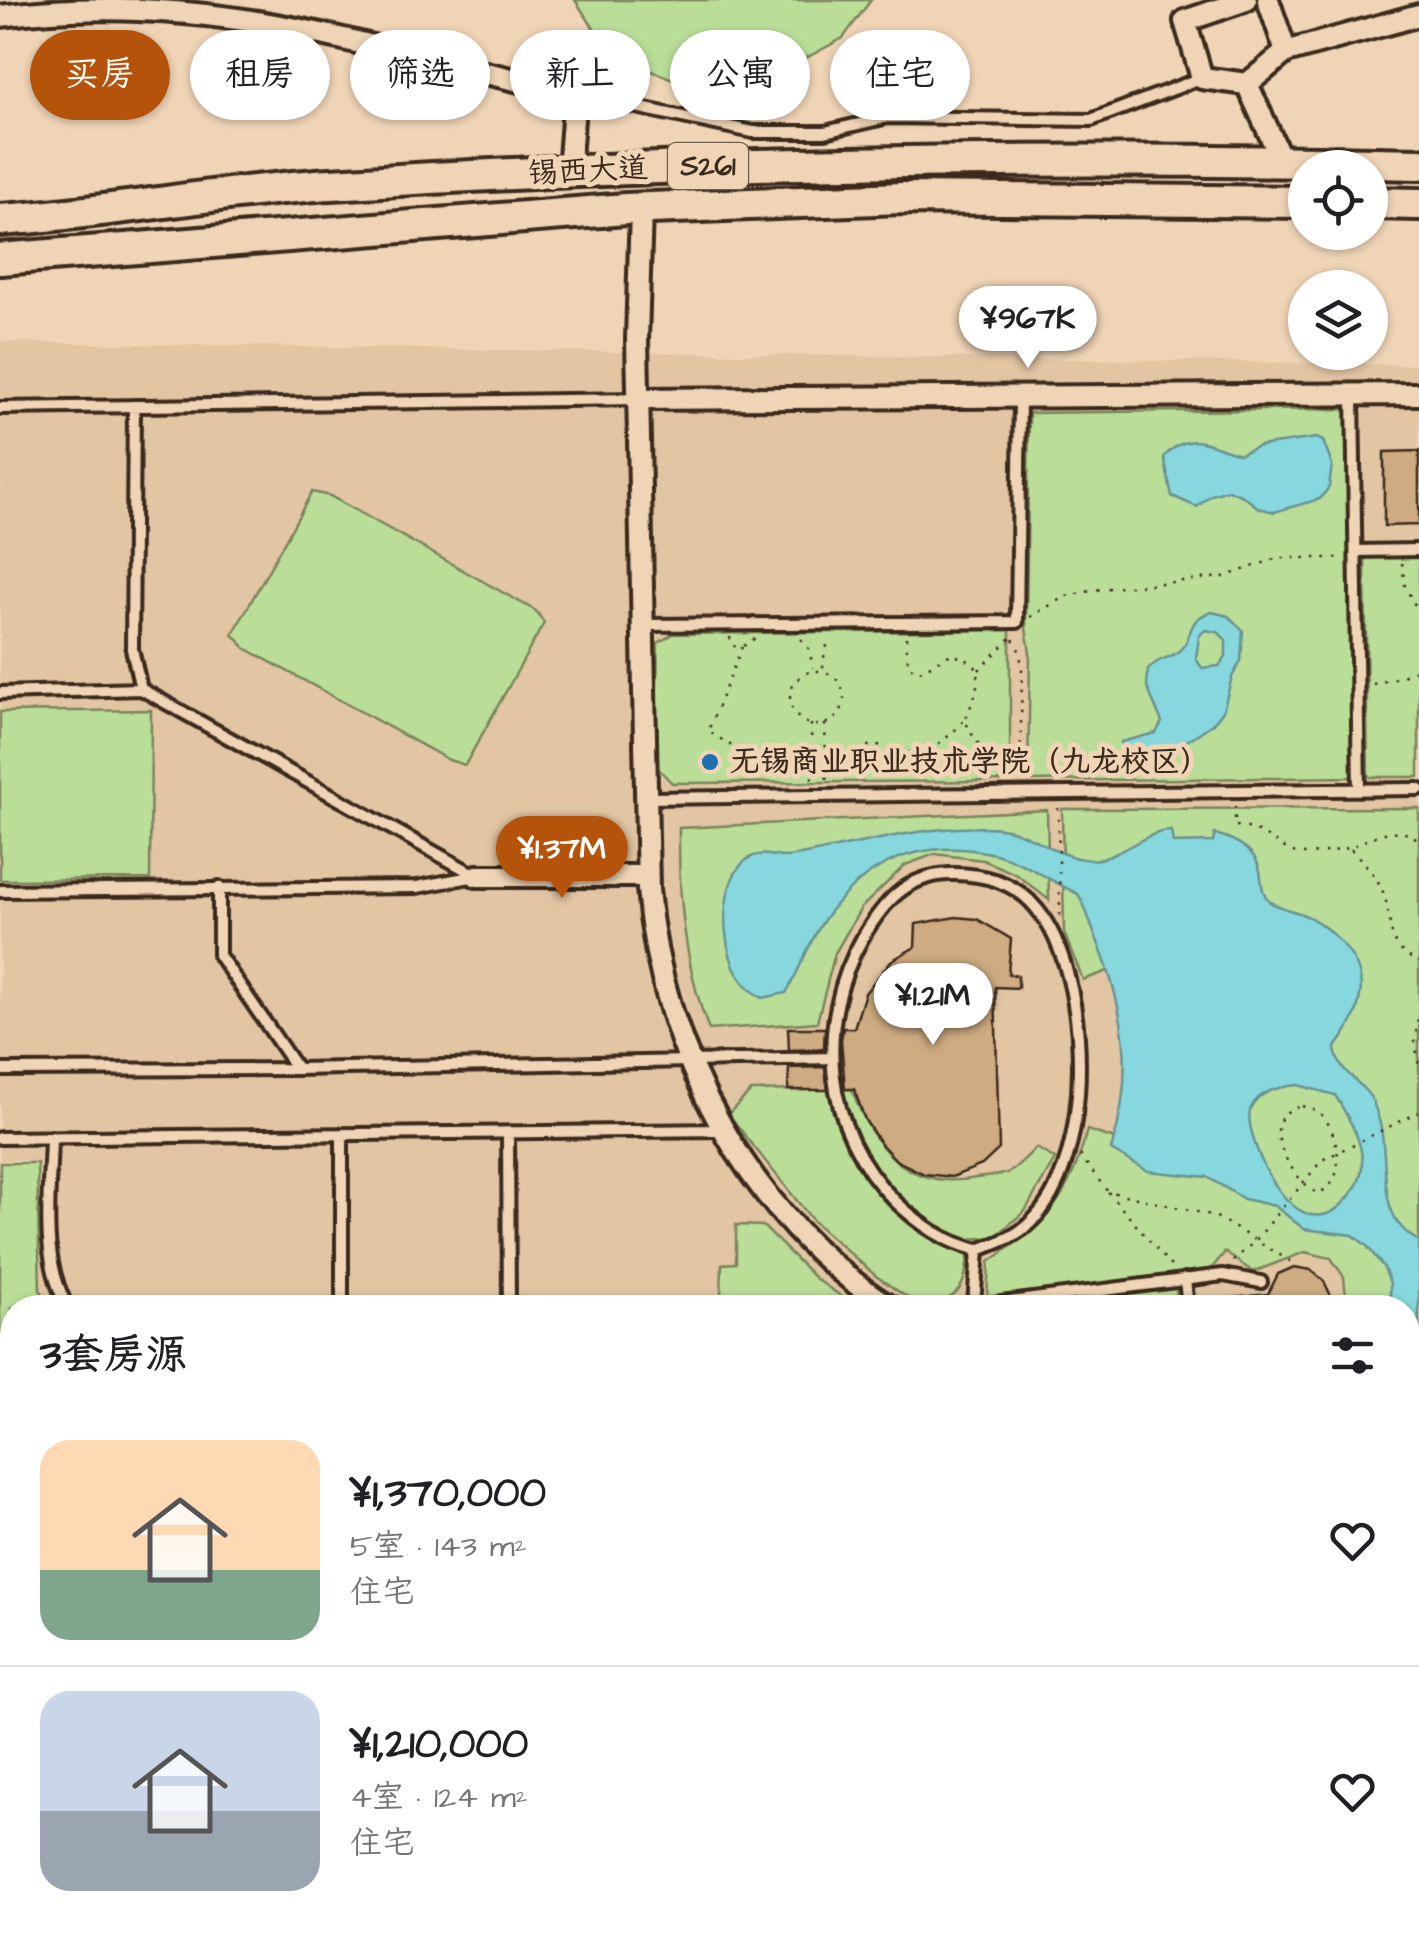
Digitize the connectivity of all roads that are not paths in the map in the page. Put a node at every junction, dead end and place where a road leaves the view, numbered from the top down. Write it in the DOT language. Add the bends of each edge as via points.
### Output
graph roads {
  1 [pos="1268,0"];
  2 [pos="1233,2"];
  3 [pos="0,16"];
  4 [pos="1419,16"];
  5 [pos="1286,52"];
  6 [pos="1202,78"];
  7 [pos="510,79"];
  8 [pos="1247,84"];
  9 [pos="650,110"];
  10 [pos="573,120"];
  11 [pos="1282,161"];
  12 [pos="1419,164"];
  13 [pos="570,171"];
  14 [pos="1288,202"];
  15 [pos="1388,203"];
  16 [pos="1419,204"];
  17 [pos="641,209"];
  18 [pos="0,220"];
  19 [pos="0,260"];
  20 [pos="1353,394"];
  21 [pos="1419,394"];
  22 [pos="1020,396"];
  23 [pos="638,399"];
  24 [pos="134,406"];
  25 [pos="0,408"];
  26 [pos="1419,550"];
  27 [pos="1356,554"];
  28 [pos="642,625"];
  29 [pos="141,689"];
  30 [pos="0,693"];
  31 [pos="1419,789"];
  32 [pos="1359,790"];
  33 [pos="646,798"];
  34 [pos="477,876"];
  35 [pos="648,876"];
  36 [pos="219,887"];
  37 [pos="0,890"];
  38 [pos="831,1058"];
  39 [pos="688,1062"];
  40 [pos="296,1068"];
  41 [pos="0,1070"];
  42 [pos="726,1130"];
  43 [pos="508,1133"];
  44 [pos="342,1135"];
  45 [pos="50,1137"];
  46 [pos="0,1138"];
  47 [pos="978,1250"];
  48 [pos="1185,1280"];
  49 [pos="1261,1282"];
  50 [pos="61,1295"];
  51 [pos="342,1295"];
  52 [pos="510,1295"];
  53 [pos="875,1295"];
  54 [pos="970,1295"];
  55 [pos="1060,1295"];
  56 [pos="1187,1295"];
  1 -- 5 [label="street"];
  2 -- 6 [label="street" via="1185,22"];
  3 -- 7 [label="street" via="84,2 225,11"];
  4 -- 5 [label="street"];
  5 -- 8 [label="street"];
  6 -- 8 [label="street"];
  6 -- 9 [label="lane" via="1091,120 888,117 824,132 753,132"];
  8 -- 11 [label="street"];
  10 -- 13 [label="street"];
  11 -- 12 [label="main road, 锡西大道 / S261"];
  11 -- 13 [label="main road, 锡西大道 / S261" via="899,161"];
  13 -- 18 [label="main road, 锡西大道 / S261" via="326,184"];
  14 -- 17 [label="main road, 锡西大道 / S261" via="901,198"];
  15 -- 16 [label="main road"];
  17 -- 19 [label="main road, 锡西大道 / S261"];
  17 -- 23 [label="street"];
  20 -- 21 [label="street"];
  20 -- 22 [label="street"];
  20 -- 27 [label="lane"];
  22 -- 23 [label="street"];
  22 -- 28 [label="lane" via="1017,622"];
  23 -- 24 [label="lane"];
  23 -- 28 [label="street"];
  24 -- 25 [label="lane"];
  24 -- 29 [label="lane" via="132,649"];
  26 -- 27 [label="lane"];
  27 -- 32 [label="lane"];
  28 -- 33 [label="street"];
  29 -- 30 [label="lane"];
  29 -- 34 [label="lane"];
  31 -- 32 [label="lane"];
  32 -- 33 [label="lane"];
  33 -- 35 [label="street"];
  34 -- 35 [label="street"];
  34 -- 36 [label="lane" via="417,887"];
  35 -- 39 [label="street" via="652,935"];
  36 -- 37 [label="lane"];
  36 -- 40 [label="lane" via="219,955"];
  38 -- 39 [label="lane"];
  38 -- 47 [label="lane" via="849,1137 868,1169 930,1230"];
  38 -- 47 [label="lane" via="832,1022 852,956 905,886 968,874 1019,891 1037,908 1070,982 1078,1075 1070,1142 1059,1179 1032,1222"];
  39 -- 40 [label="lane"];
  39 -- 42 [label="street"];
  40 -- 41 [label="lane"];
  42 -- 43 [label="lane"];
  42 -- 53 [label="street" via="808,1239"];
  43 -- 44 [label="lane"];
  43 -- 52 [label="lane"];
  44 -- 45 [label="lane"];
  44 -- 51 [label="lane"];
  45 -- 46 [label="lane"];
  45 -- 50 [label="lane" via="50,1256"];
  47 -- 54 [label="lane"];
  48 -- 49 [label="lane" via="1223,1274"];
  48 -- 55 [label="lane"];
  48 -- 56 [label="lane"];
}
